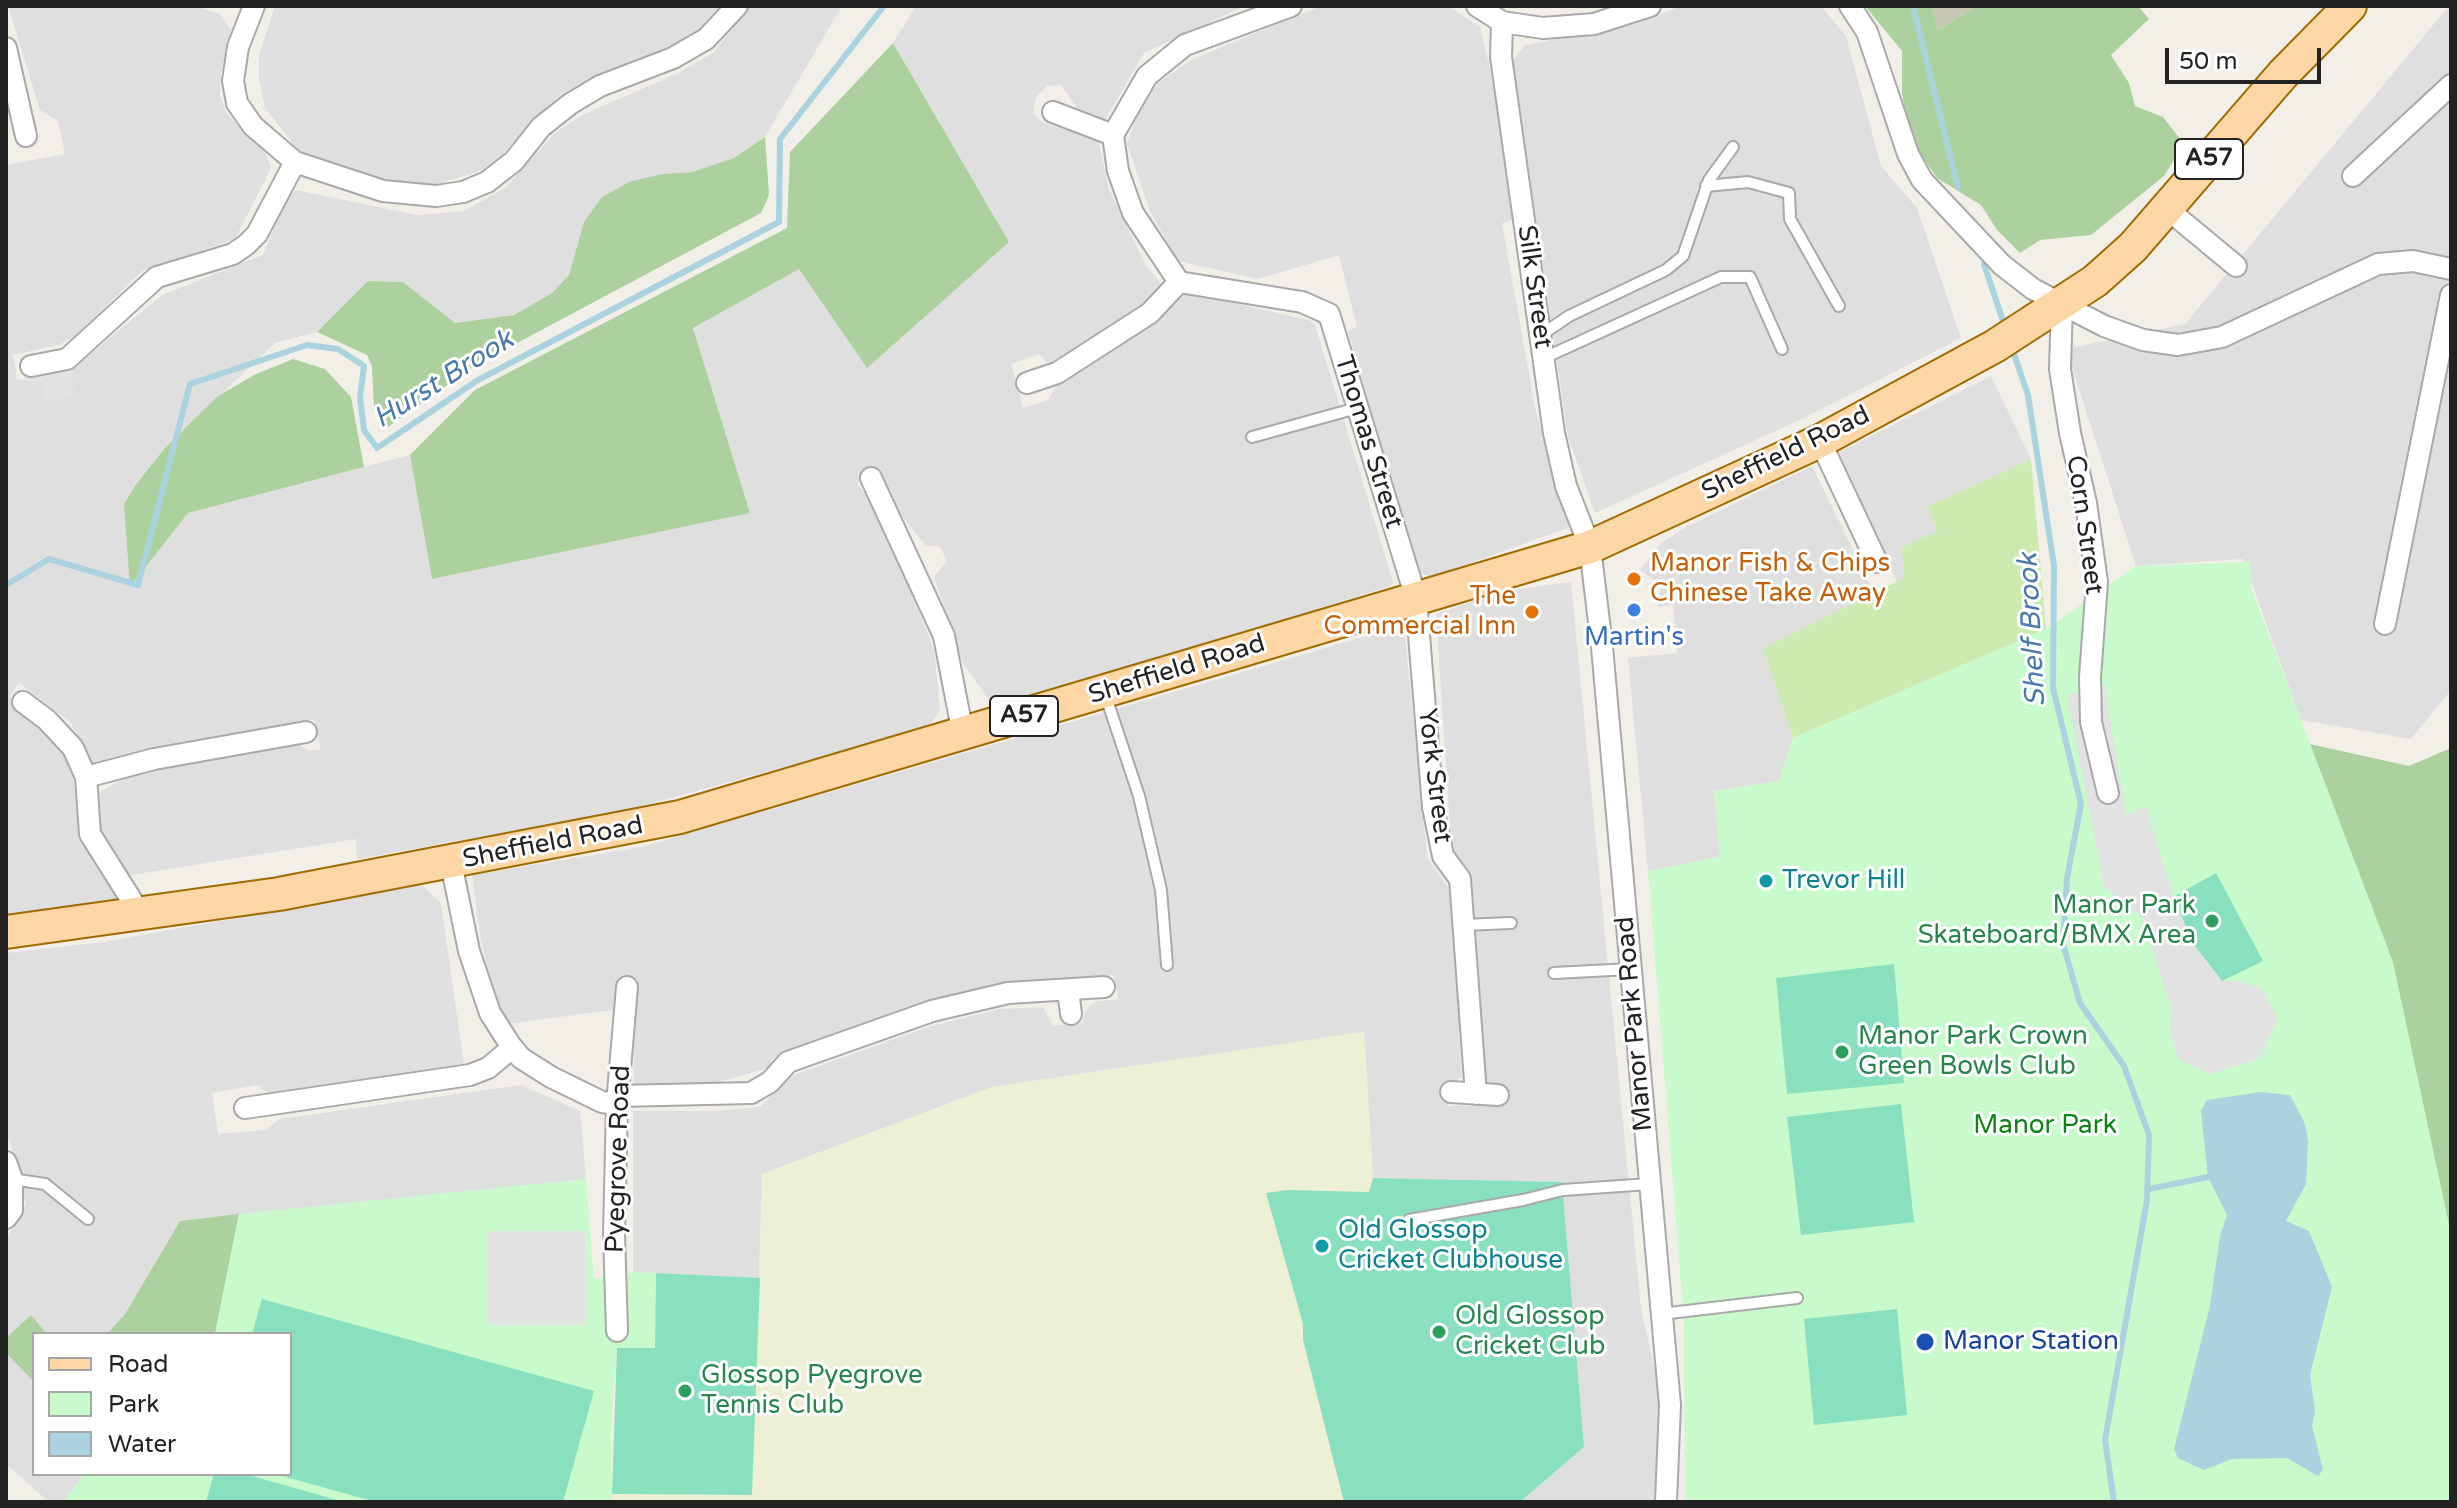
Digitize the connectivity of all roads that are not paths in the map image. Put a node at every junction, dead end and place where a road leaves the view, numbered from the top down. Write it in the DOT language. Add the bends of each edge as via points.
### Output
graph roads {
  1 [pos="737,6"];
  2 [pos="1291,6"];
  3 [pos="1477,6"];
  4 [pos="1650,6"];
  5 [pos="1850,6"];
  6 [pos="2350,6"];
  7 [pos="247,9"];
  8 [pos="1502,22"];
  9 [pos="6,48"];
  10 [pos="2451,85"];
  11 [pos="1053,112"];
  12 [pos="1113,135"];
  13 [pos="26,136"];
  14 [pos="1733,147"];
  15 [pos="295,162"];
  16 [pos="2353,176"];
  17 [pos="1706,186"];
  18 [pos="2166,208"];
  19 [pos="2236,266"];
  20 [pos="2451,269"];
  21 [pos="1179,282"];
  22 [pos="2451,295"];
  23 [pos="2062,304"];
  24 [pos="1839,306"];
  25 [pos="1541,335"];
  26 [pos="1782,349"];
  27 [pos="1544,358"];
  28 [pos="31,366"];
  29 [pos="1027,383"];
  30 [pos="1357,408"];
  31 [pos="1252,437"];
  32 [pos="1820,441"];
  33 [pos="871,478"];
  34 [pos="1590,547"];
  35 [pos="1877,562"];
  36 [pos="1416,598"];
  37 [pos="2385,624"];
  38 [pos="1105,692"];
  39 [pos="23,702"];
  40 [pos="306,732"];
  41 [pos="963,734"];
  42 [pos="86,777"];
  43 [pos="2108,793"];
  44 [pos="451,863"];
  45 [pos="138,916"];
  46 [pos="1511,923"];
  47 [pos="1463,925"];
  48 [pos="6,932"];
  49 [pos="1167,965"];
  50 [pos="1630,969"];
  51 [pos="1554,973"];
  52 [pos="627,987"];
  53 [pos="1104,987"];
  54 [pos="1068,990"];
  55 [pos="1071,1014"];
  56 [pos="512,1048"];
  57 [pos="1451,1092"];
  58 [pos="1476,1094"];
  59 [pos="1498,1095"];
  60 [pos="618,1100"];
  61 [pos="245,1108"];
  62 [pos="9,1171"];
  63 [pos="1649,1184"];
  64 [pos="6,1218"];
  65 [pos="88,1219"];
  66 [pos="1409,1220"];
  67 [pos="1797,1298"];
  68 [pos="1661,1314"];
  69 [pos="617,1331"];
  70 [pos="1666,1502"];
  1 -- 15 [label="street" via="706,39 570,104 541,127 514,161 463,192 436,196 383,191"];
  2 -- 12 [label="street" via="1185,45 1147,76"];
  3 -- 8 [label="street"];
  4 -- 8 [label="street" via="1594,24 1543,28"];
  5 -- 23 [label="street" via="1867,32 1908,154 1922,180 2002,265"];
  6 -- 18 [label="main road, A57"];
  7 -- 15 [label="street" via="233,81 237,103 253,126"];
  8 -- 25 [label="street, Silk Street" via="1501,57"];
  9 -- 13 [label="street"];
  10 -- 16 [label="street"];
  11 -- 12 [label="street"];
  12 -- 21 [label="street" via="1118,171 1133,213"];
  14 -- 17 [label="lane"];
  15 -- 28 [label="street" via="246,245 233,254 157,277 67,359"];
  17 -- 24 [label="lane" via="1748,182 1789,193 1790,219"];
  17 -- 25 [label="lane" via="1683,256"];
  18 -- 19 [label="street"];
  18 -- 23 [label="main road, A57" via="2133,247"];
  20 -- 23 [label="street" via="2413,261 2378,264 2222,337 2178,345 2143,340"];
  21 -- 29 [label="street" via="1150,313 1057,373"];
  21 -- 30 [label="street, Thomas Street" via="1302,302 1329,314"];
  22 -- 37 [label="street"];
  23 -- 32 [label="main road, Sheffield Road / A57"];
  23 -- 43 [label="street, Corn Street" via="2060,369 2097,582 2091,722"];
  25 -- 27 [label="street, Silk Street"];
  26 -- 27 [label="lane" via="1750,277 1721,277"];
  27 -- 34 [label="street, Silk Street" via="1566,486"];
  30 -- 31 [label="lane"];
  30 -- 36 [label="street, Thomas Street"];
  32 -- 34 [label="main road, Sheffield Road / A57"];
  32 -- 35 [label="street"];
  33 -- 41 [label="street" via="944,636"];
  34 -- 36 [label="main road, Sheffield Road / A57"];
  34 -- 50 [label="street, Manor Park Road"];
  36 -- 38 [label="main road, Sheffield Road / A57"];
  36 -- 47 [label="street, York Street" via="1433,807 1443,856 1460,879"];
  38 -- 41 [label="main road, Sheffield Road / A57"];
  38 -- 49 [label="lane" via="1161,890"];
  39 -- 42 [label="street" via="59,732"];
  40 -- 42 [label="street" via="154,759"];
  41 -- 44 [label="main road, Sheffield Road / A57" via="680,817"];
  42 -- 45 [label="street" via="90,834"];
  44 -- 45 [label="main road, Sheffield Road / A57"];
  44 -- 56 [label="street" via="469,951 490,1013"];
  45 -- 48 [label="main road, Sheffield Road / A57"];
  46 -- 47 [label="lane"];
  47 -- 58 [label="street, York Street"];
  50 -- 51 [label="lane"];
  50 -- 63 [label="street, Manor Park Road"];
  52 -- 60 [label="street, Pyegrove Road"];
  53 -- 54 [label="street"];
  54 -- 55 [label="street"];
  54 -- 60 [label="street" via="1008,993 897,1022 788,1062 751,1093"];
  56 -- 60 [label="street" via="551,1077 602,1102"];
  56 -- 61 [label="street" via="470,1075"];
  57 -- 58 [label="street"];
  58 -- 59 [label="street"];
  60 -- 69 [label="street, Pyegrove Road"];
  62 -- 64 [label="street" via="12,1210"];
  62 -- 65 [label="lane" via="45,1184"];
  63 -- 66 [label="lane" via="1563,1190"];
  63 -- 68 [label="street, Manor Park Road"];
  67 -- 68 [label="lane"];
  68 -- 70 [label="street, Manor Park Road" via="1670,1405"];
}
